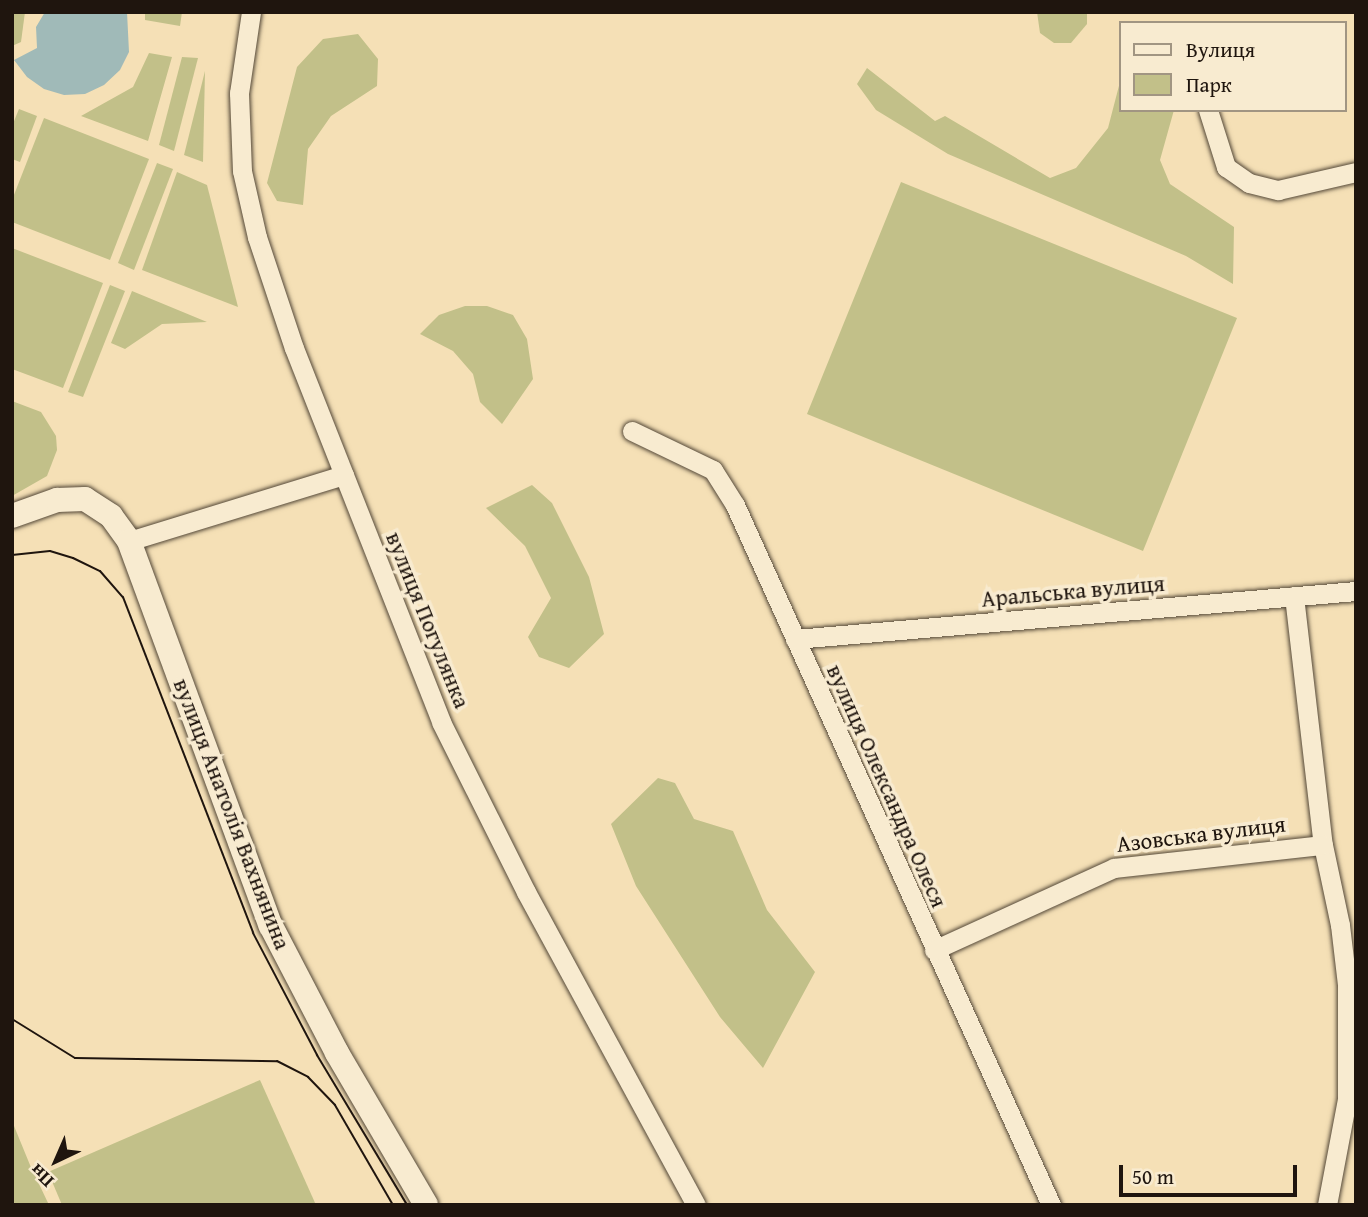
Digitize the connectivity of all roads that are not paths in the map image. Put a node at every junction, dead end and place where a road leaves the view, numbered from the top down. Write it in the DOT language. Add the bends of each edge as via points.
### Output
graph roads {
  1 [pos="251,12"];
  2 [pos="1209,112"];
  3 [pos="1356,172"];
  4 [pos="632,431"];
  5 [pos="344,474"];
  6 [pos="12,516"];
  7 [pos="129,541"];
  8 [pos="1356,591"];
  9 [pos="1294,596"];
  10 [pos="795,639"];
  11 [pos="1323,845"];
  12 [pos="934,950"];
  13 [pos="426,1205"];
  14 [pos="696,1205"];
  15 [pos="1051,1205"];
  16 [pos="1327,1205"];
  1 -- 5 [label="street, вулиця Погулянка" via="239,93 242,171 257,237"];
  2 -- 3 [label="street" via="1226,167 1249,183 1278,190"];
  4 -- 10 [label="street, вулиця Олександра Олеся" via="713,470 735,505"];
  5 -- 7 [label="street"];
  5 -- 14 [label="street, вулиця Погулянка" via="441,722 533,905"];
  6 -- 7 [label="street, вулиця Анатолія Вахнянина" via="57,500 85,499 111,516"];
  7 -- 13 [label="street, вулиця Анатолія Вахнянина" via="271,926 337,1053"];
  8 -- 9 [label="street, Аральська вулиця"];
  9 -- 10 [label="street, Аральська вулиця"];
  9 -- 11 [label="street"];
  10 -- 12 [label="street, вулиця Олександра Олеся"];
  11 -- 12 [label="street, Азовська вулиця" via="1114,867"];
  11 -- 16 [label="street" via="1347,985 1347,1099"];
  12 -- 15 [label="street, вулиця Олександра Олеся"];
}
